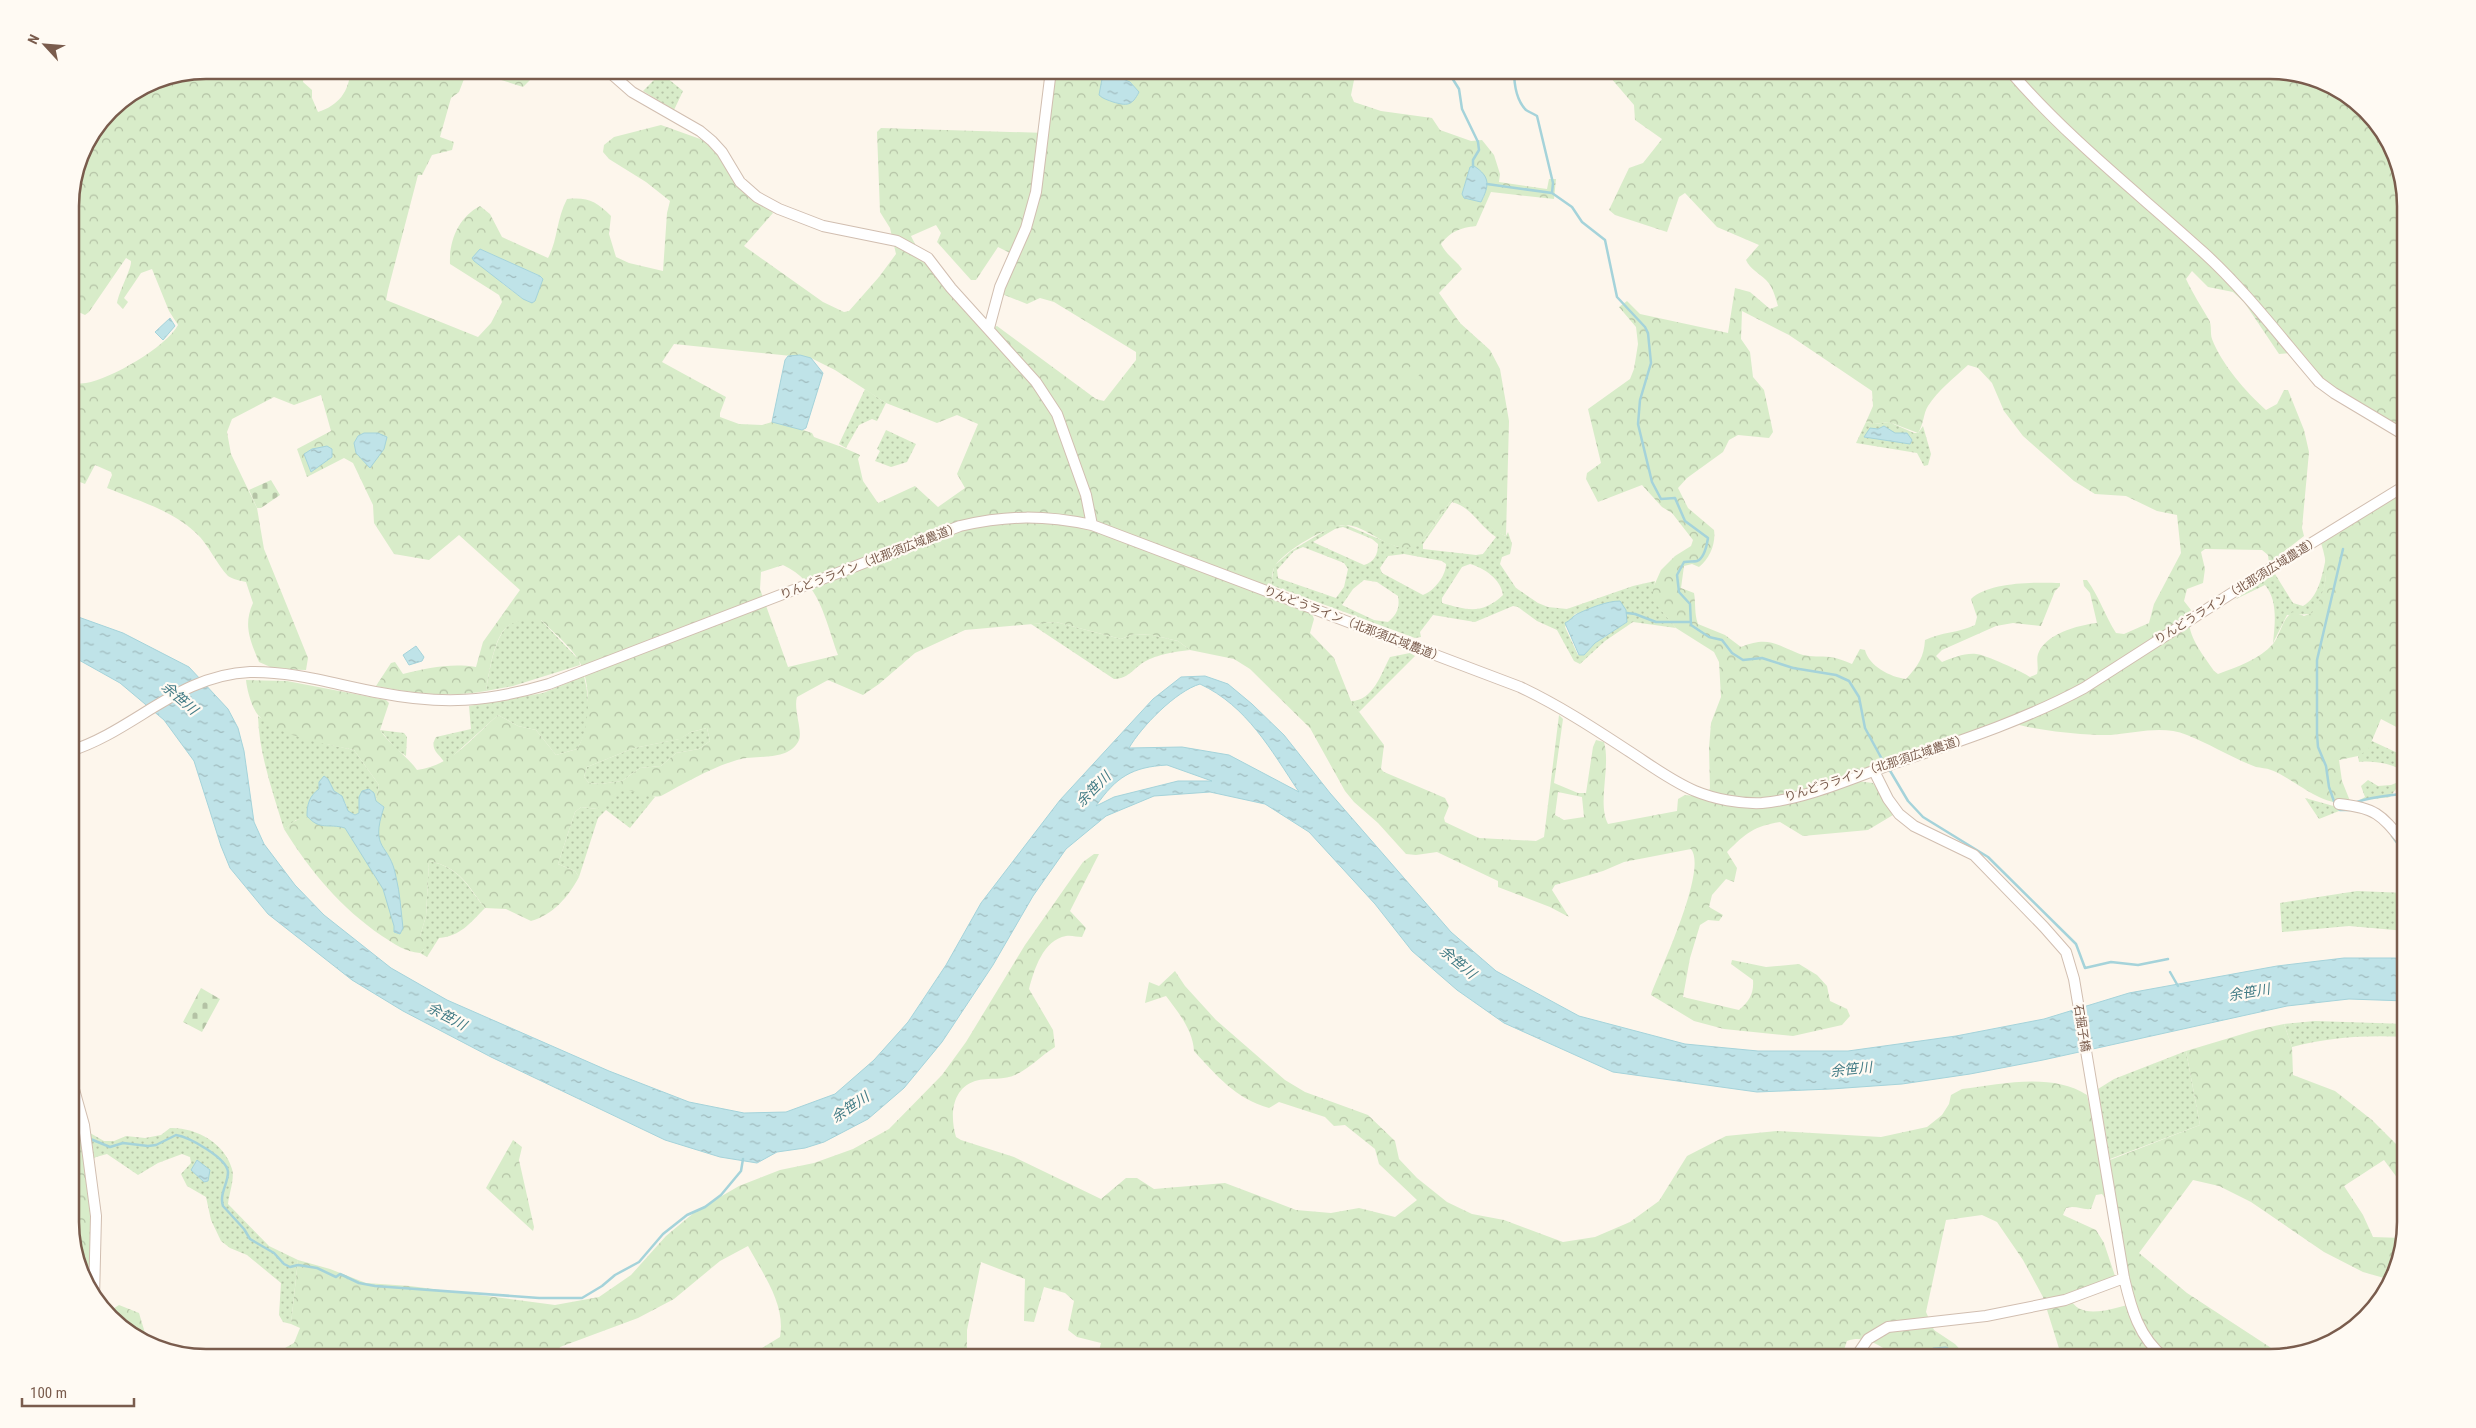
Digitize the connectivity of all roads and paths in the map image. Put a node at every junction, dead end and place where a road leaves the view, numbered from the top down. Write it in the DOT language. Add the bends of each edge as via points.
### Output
graph roads {
  1 [pos="617,79"];
  2 [pos="1050,79"];
  3 [pos="2017,79"];
  4 [pos="989,328"];
  5 [pos="2397,431"];
  6 [pos="2397,491"];
  7 [pos="1092,524"];
  8 [pos="79,747"];
  9 [pos="1874,771"];
  10 [pos="2339,804"];
  11 [pos="2397,834"];
  12 [pos="79,1107"];
  13 [pos="2124,1278"];
  14 [pos="94,1282"];
  15 [pos="1861,1349"];
  16 [pos="2157,1349"];
  1 -- 4 [label="street" via="632,92 712,141 740,182 757,197 812,222 897,241 922,253"];
  2 -- 4 [label="street" via="1036,192 1026,228 1000,287"];
  3 -- 5 [label="street" via="2072,137 2236,284 2319,382"];
  4 -- 7 [label="street" via="1036,382 1056,414 1086,495"];
  6 -- 9 [label="street, りんどうライン（北那須広域農道）" via="2084,688 2016,722"];
  7 -- 8 [label="street, りんどうライン（北那須広域農道）" via="1025,516 960,526 557,680 498,698 436,700 381,694 292,675 248,672 180,691"];
  7 -- 9 [label="street, りんどうライン（北那須広域農道）" via="1520,687 1571,714 1695,791 1760,803 1783,800"];
  9 -- 13 [label="street, 石掘子橋" via="1899,814 1914,826 1974,855 2066,952 2074,979"];
  10 -- 11 [label="street" via="2374,811"];
  12 -- 14 [label="street" via="96,1216"];
  13 -- 15 [label="street" via="2058,1302 1986,1316 1888,1327 1868,1339"];
  13 -- 16 [label="street, 石掘子橋" via="2140,1330"];
}
